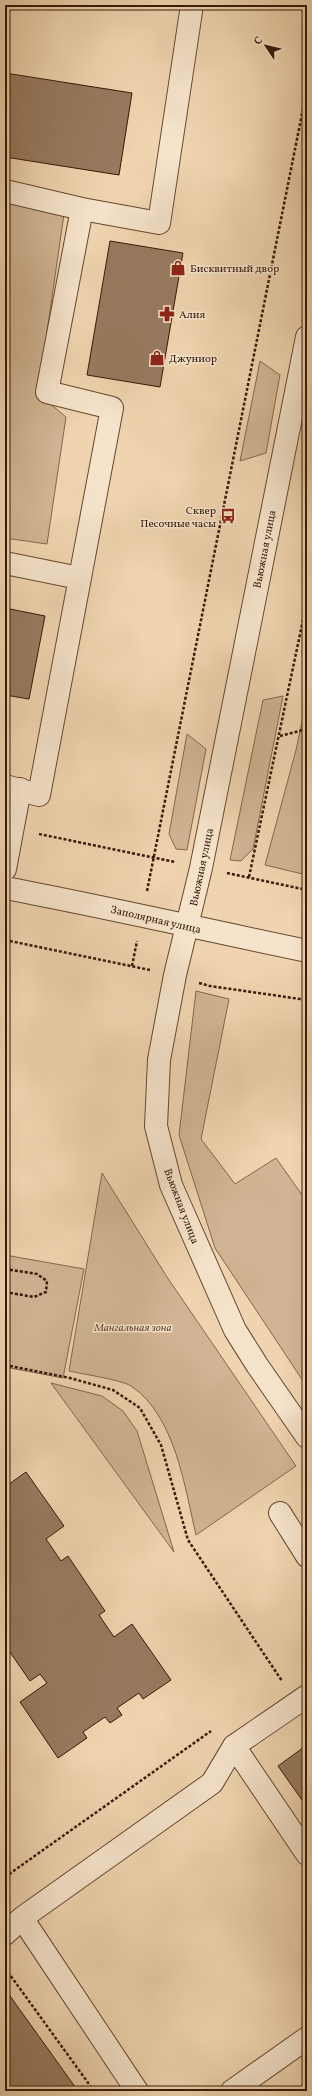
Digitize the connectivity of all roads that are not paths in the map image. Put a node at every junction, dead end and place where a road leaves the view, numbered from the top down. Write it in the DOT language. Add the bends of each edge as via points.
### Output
graph roads {
  1 [pos="192,5"];
  2 [pos="5,191"];
  3 [pos="82,209"];
  4 [pos="307,337"];
  5 [pos="5,563"];
  6 [pos="79,578"];
  7 [pos="12,788"];
  8 [pos="5,869"];
  9 [pos="5,888"];
  10 [pos="188,926"];
  11 [pos="307,951"];
  12 [pos="307,1438"];
  13 [pos="280,1513"];
  14 [pos="307,1556"];
  15 [pos="307,1696"];
  16 [pos="234,1746"];
  17 [pos="307,1854"];
  18 [pos="22,1918"];
  19 [pos="5,1934"];
  20 [pos="307,2038"];
  21 [pos="137,2091"];
  22 [pos="232,2091"];
  1 -- 3 [label="street" via="158,223"];
  2 -- 3 [label="street"];
  3 -- 6 [label="street" via="47,392 112,408"];
  4 -- 10 [label="street, Вьюжная улица"];
  5 -- 6 [label="street"];
  6 -- 7 [label="street" via="38,795"];
  7 -- 8 [label="street" via="12,829"];
  9 -- 10 [label="street, Заполярная улица" via="142,914"];
  10 -- 11 [label="street, Заполярная улица"];
  10 -- 12 [label="street, Вьюжная улица" via="175,975 159,1060 156,1126 171,1184 235,1330"];
  13 -- 14 [label="street"];
  15 -- 16 [label="street"];
  16 -- 17 [label="street"];
  16 -- 18 [label="street" via="212,1783"];
  18 -- 19 [label="street"];
  18 -- 21 [label="street"];
  20 -- 22 [label="street"];
}
